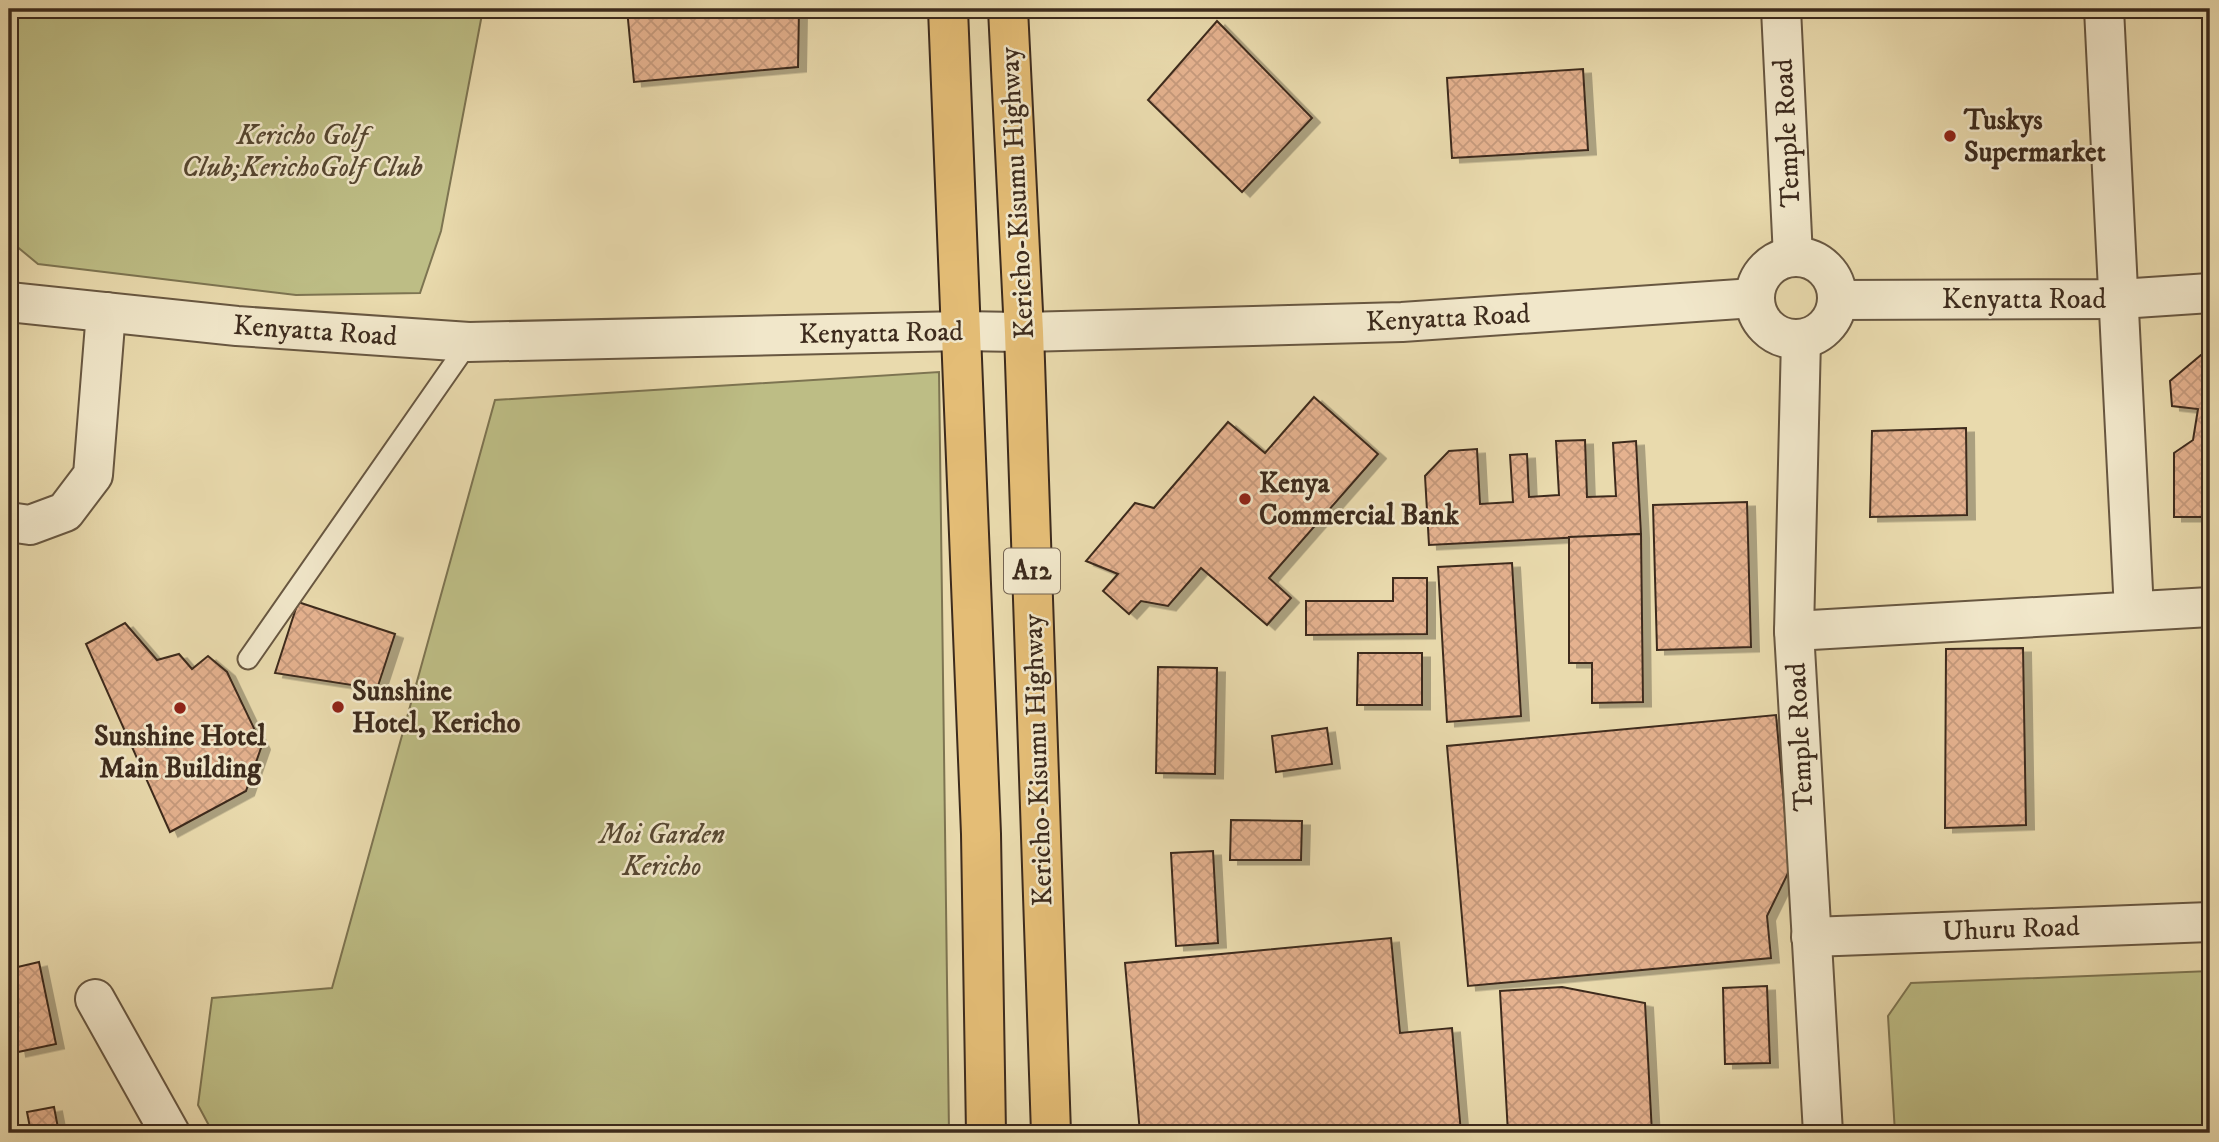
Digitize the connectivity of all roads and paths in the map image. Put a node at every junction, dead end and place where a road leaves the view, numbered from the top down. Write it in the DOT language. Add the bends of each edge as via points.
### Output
graph roads {
  1 [pos="948,9"];
  2 [pos="1008,9"];
  3 [pos="1782,9"];
  4 [pos="2104,9"];
  5 [pos="1793,257"];
  6 [pos="2210,293"];
  7 [pos="1754,298"];
  8 [pos="2120,299"];
  9 [pos="1837,300"];
  10 [pos="9,302"];
  11 [pos="106,312"];
  12 [pos="962,331"];
  13 [pos="1024,332"];
  14 [pos="1801,339"];
  15 [pos="470,342"];
  16 [pos="9,522"];
  17 [pos="2210,607"];
  18 [pos="2134,611"];
  19 [pos="1794,631"];
  20 [pos="248,659"];
  21 [pos="2210,922"];
  22 [pos="1811,937"];
  23 [pos="95,999"];
  24 [pos="170,1133"];
  25 [pos="986,1133"];
  26 [pos="1051,1133"];
  27 [pos="1823,1133"];
  1 -- 12 [label="highway, A12"];
  2 -- 13 [label="highway, Kericho-Kisumu Highway / A12"];
  3 -- 5 [label="street, Temple Road"];
  4 -- 8 [label="street"];
  5 -- 7 [label="street" via="1775,262 1764,272"];
  5 -- 9 [label="street" via="1820,264 1830,275"];
  6 -- 8 [label="street, Kenyatta Road"];
  7 -- 13 [label="street, Kenyatta Road" via="1402,322"];
  7 -- 14 [label="street" via="1761,322 1771,332"];
  8 -- 9 [label="street, Kenyatta Road"];
  8 -- 18 [label="street"];
  9 -- 14 [label="street" via="1826,326"];
  10 -- 11 [label="street, Kenyatta Road"];
  11 -- 15 [label="street, Kenyatta Road"];
  11 -- 16 [label="street" via="93,475 65,512 30,525"];
  12 -- 13 [label="street, Kenyatta Road"];
  12 -- 15 [label="street, Kenyatta Road"];
  12 -- 25 [label="highway, A12" via="981,834"];
  13 -- 26 [label="highway, Kericho-Kisumu Highway / A12"];
  14 -- 19 [label="street, Temple Road"];
  15 -- 20 [label="lane"];
  17 -- 18 [label="street"];
  18 -- 19 [label="street"];
  19 -- 22 [label="street, Temple Road"];
  21 -- 22 [label="street, Uhuru Road"];
  22 -- 27 [label="street, Temple Road"];
  23 -- 24 [label="street"];
}
